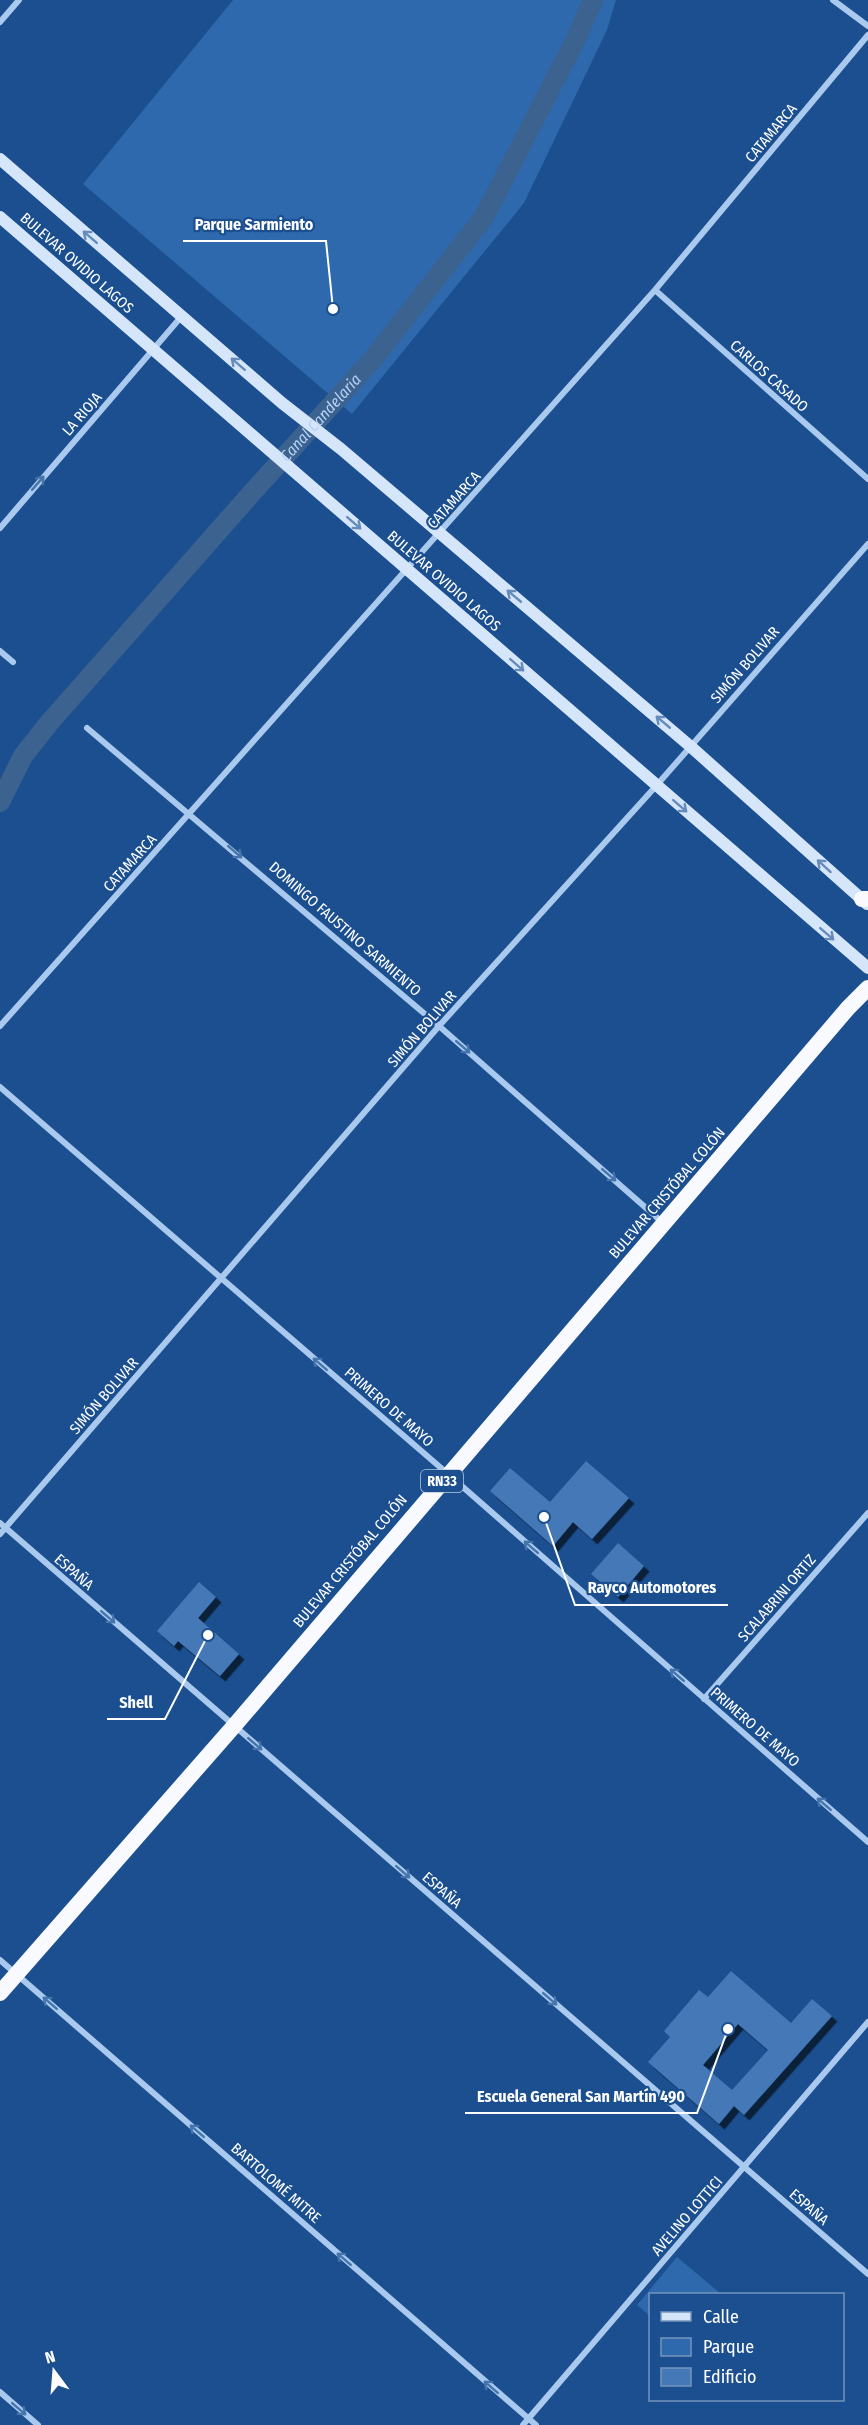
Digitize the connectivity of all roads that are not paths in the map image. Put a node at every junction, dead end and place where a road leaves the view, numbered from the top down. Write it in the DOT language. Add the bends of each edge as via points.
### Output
graph roads {
  1 [pos="19,0"];
  2 [pos="833,0"];
  3 [pos="0,22"];
  4 [pos="868,26"];
  5 [pos="868,35"];
  6 [pos="0,159"];
  7 [pos="0,217"];
  8 [pos="655,290"];
  9 [pos="182,316"];
  10 [pos="153,349"];
  11 [pos="868,479"];
  12 [pos="0,528"];
  13 [pos="440,534"];
  14 [pos="868,544"];
  15 [pos="407,569"];
  16 [pos="0,651"];
  17 [pos="13,663"];
  18 [pos="87,728"];
  19 [pos="690,746"];
  20 [pos="656,786"];
  21 [pos="190,814"];
  22 [pos="866,901"];
  23 [pos="868,968"];
  24 [pos="868,988"];
  25 [pos="0,1026"];
  26 [pos="439,1026"];
  27 [pos="0,1087"];
  28 [pos="665,1224"];
  29 [pos="222,1279"];
  30 [pos="448,1474"];
  31 [pos="868,1514"];
  32 [pos="3,1526"];
  33 [pos="0,1534"];
  34 [pos="704,1699"];
  35 [pos="234,1726"];
  36 [pos="868,1842"];
  37 [pos="0,1960"];
  38 [pos="17,1974"];
  39 [pos="0,1993"];
  40 [pos="868,2022"];
  41 [pos="745,2168"];
  42 [pos="868,2274"];
  43 [pos="0,2392"];
  44 [pos="529,2419"];
  45 [pos="38,2425"];
  46 [pos="524,2425"];
  47 [pos="536,2425"];
  1 -- 3 [label="street"];
  2 -- 4 [label="street"];
  5 -- 8 [label="street, CATAMARCA"];
  9 -- 6 [label="main road, BULEVAR OVIDIO LAGOS, one-way"];
  7 -- 10 [label="main road, BULEVAR OVIDIO LAGOS"];
  8 -- 11 [label="street, CARLOS CASADO"];
  8 -- 13 [label="street, CATAMARCA"];
  9 -- 10 [label="street, LA RIOJA"];
  13 -- 9 [label="main road, BULEVAR OVIDIO LAGOS, one-way"];
  12 -- 10 [label="street, LA RIOJA, one-way"];
  10 -- 15 [label="main road, BULEVAR OVIDIO LAGOS, one-way"];
  13 -- 15 [label="street, CATAMARCA"];
  19 -- 13 [label="main road, BULEVAR OVIDIO LAGOS, one-way"];
  14 -- 19 [label="street, SIMÓN BOLIVAR"];
  15 -- 20 [label="main road, BULEVAR OVIDIO LAGOS, one-way"];
  15 -- 21 [label="street, CATAMARCA"];
  16 -- 17 [label="street"];
  18 -- 21 [label="street, DOMINGO FAUSTINO SARMIENTO"];
  19 -- 20 [label="street, SIMÓN BOLIVAR"];
  22 -- 19 [label="main road, BULEVAR OVIDIO LAGOS, one-way"];
  20 -- 23 [label="main road, BULEVAR OVIDIO LAGOS, one-way"];
  20 -- 26 [label="street, SIMÓN BOLIVAR"];
  21 -- 25 [label="street, CATAMARCA"];
  21 -- 26 [label="street, DOMINGO FAUSTINO SARMIENTO, one-way"];
  24 -- 28 [label="highway, BULEVAR CRISTÓBAL COLÓN / RN33"];
  26 -- 28 [label="street, DOMINGO FAUSTINO SARMIENTO, one-way"];
  26 -- 29 [label="street, SIMÓN BOLIVAR"];
  27 -- 29 [label="street, PRIMERO DE MAYO"];
  28 -- 30 [label="highway, BULEVAR CRISTÓBAL COLÓN / RN33"];
  30 -- 29 [label="street, PRIMERO DE MAYO, one-way"];
  29 -- 32 [label="street, SIMÓN BOLIVAR"];
  34 -- 30 [label="street, PRIMERO DE MAYO, one-way"];
  30 -- 35 [label="highway, BULEVAR CRISTÓBAL COLÓN / RN33"];
  31 -- 34 [label="street, SCALABRINI ORTIZ"];
  32 -- 33 [label="street, SIMÓN BOLIVAR"];
  32 -- 35 [label="street, ESPAÑA, one-way"];
  36 -- 34 [label="street, PRIMERO DE MAYO, one-way"];
  35 -- 38 [label="highway, BULEVAR CRISTÓBAL COLÓN / RN33"];
  35 -- 41 [label="street, ESPAÑA, one-way"];
  37 -- 38 [label="street, BARTOLOMÉ MITRE"];
  38 -- 39 [label="highway, BULEVAR CRISTÓBAL COLÓN / RN33"];
  44 -- 38 [label="street, BARTOLOMÉ MITRE, one-way"];
  40 -- 41 [label="street, AVELINO LOTTICI"];
  41 -- 42 [label="street, ESPAÑA"];
  41 -- 44 [label="street, AVELINO LOTTICI"];
  43 -- 45 [label="street, one-way"];
  44 -- 46 [label="street, AVELINO LOTTICI"];
  44 -- 47 [label="street, BARTOLOMÉ MITRE"];
}
